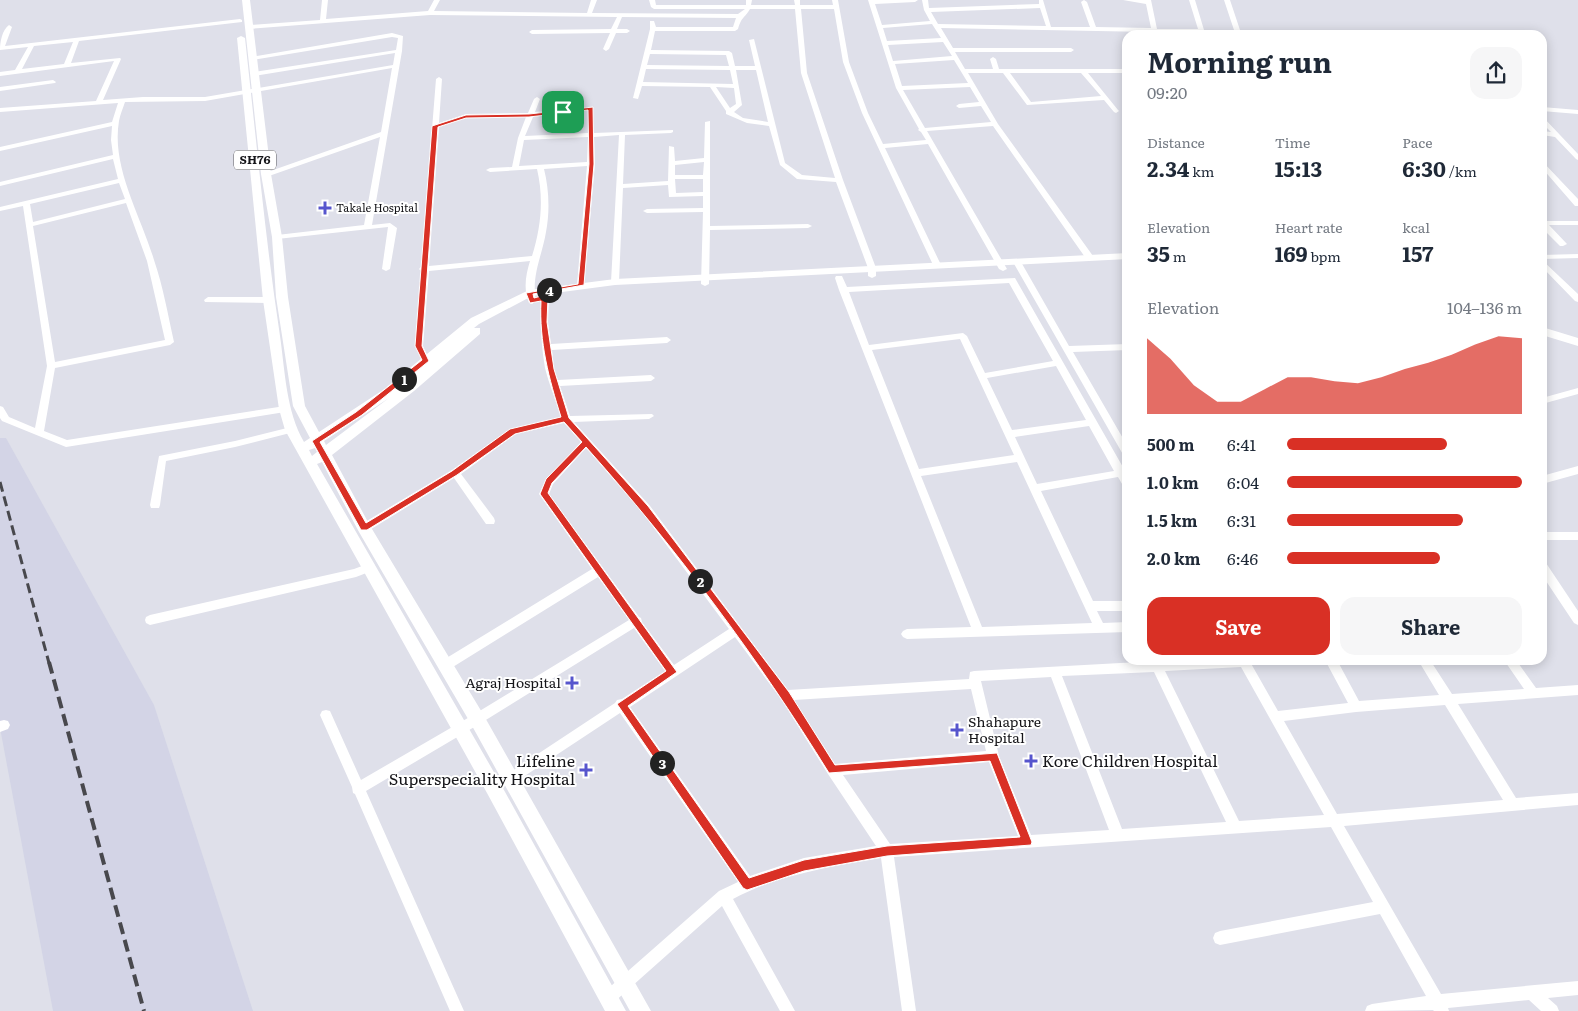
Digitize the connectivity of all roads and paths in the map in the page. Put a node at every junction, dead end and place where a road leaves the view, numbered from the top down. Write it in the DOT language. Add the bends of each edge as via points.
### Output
graph roads {
  1 [pos="237,0"];
  2 [pos="246,0"];
  3 [pos="325,0"];
  4 [pos="438,0"];
  5 [pos="594,0"];
  6 [pos="652,0"];
  7 [pos="749,0"];
  8 [pos="915,0"];
  9 [pos="925,0"];
  10 [pos="1126,0"];
  11 [pos="1192,0"];
  12 [pos="1227,0"];
  13 [pos="871,1"];
  14 [pos="1084,2"];
  15 [pos="1149,2"];
  16 [pos="1042,3"];
  17 [pos="797,4"];
  18 [pos="836,4"];
  19 [pos="708,7"];
  20 [pos="749,7"];
  21 [pos="927,10"];
  22 [pos="430,13"];
  23 [pos="577,14"];
  24 [pos="589,14"];
  25 [pos="620,15"];
  26 [pos="652,16"];
  27 [pos="705,16"];
  28 [pos="739,16"];
  29 [pos="323,20"];
  30 [pos="244,24"];
  31 [pos="935,24"];
  32 [pos="9,27"];
  33 [pos="879,27"];
  34 [pos="1048,28"];
  35 [pos="653,29"];
  36 [pos="1094,29"];
  37 [pos="1154,30"];
  38 [pos="1201,30"];
  39 [pos="1237,30"];
  40 [pos="1122,31"];
  41 [pos="532,32"];
  42 [pos="574,32"];
  43 [pos="613,32"];
  44 [pos="627,32"];
  45 [pos="77,39"];
  46 [pos="752,40"];
  47 [pos="944,40"];
  48 [pos="884,43"];
  49 [pos="32,44"];
  50 [pos="727,45"];
  51 [pos="0,48"];
  52 [pos="606,49"];
  53 [pos="951,50"];
  54 [pos="1072,50"];
  55 [pos="399,51"];
  56 [pos="647,52"];
  57 [pos="729,53"];
  58 [pos="253,58"];
  59 [pos="956,58"];
  60 [pos="993,59"];
  61 [pos="890,63"];
  62 [pos="67,65"];
  63 [pos="396,66"];
  64 [pos="643,67"];
  65 [pos="759,68"];
  66 [pos="733,69"];
  67 [pos="18,71"];
  68 [pos="964,71"];
  69 [pos="997,71"];
  70 [pos="1005,71"];
  71 [pos="1083,71"];
  72 [pos="1122,71"];
  73 [pos="0,74"];
  74 [pos="254,74"];
  75 [pos="439,79"];
  76 [pos="53,82"];
  77 [pos="640,84"];
  78 [pos="972,84"];
  79 [pos="712,86"];
  80 [pos="737,86"];
  81 [pos="899,88"];
  82 [pos="0,90"];
  83 [pos="251,92"];
  84 [pos="636,98"];
  85 [pos="1106,98"];
  86 [pos="537,99"];
  87 [pos="122,101"];
  88 [pos="99,102"];
  89 [pos="984,104"];
  90 [pos="959,106"];
  91 [pos="1547,109"];
  92 [pos="0,110"];
  93 [pos="1116,111"];
  94 [pos="1578,112"];
  95 [pos="728,113"];
  96 [pos="529,115"];
  97 [pos="708,122"];
  98 [pos="1547,123"];
  99 [pos="114,124"];
  100 [pos="772,124"];
  101 [pos="995,124"];
  102 [pos="435,126"];
  103 [pos="921,130"];
  104 [pos="671,131"];
  105 [pos="383,134"];
  106 [pos="622,134"];
  107 [pos="1547,134"];
  108 [pos="592,135"];
  109 [pos="1558,135"];
  110 [pos="521,138"];
  111 [pos="928,142"];
  112 [pos="880,146"];
  113 [pos="671,147"];
  114 [pos="0,149"];
  115 [pos="117,156"];
  116 [pos="1578,158"];
  117 [pos="708,160"];
  118 [pos="671,163"];
  119 [pos="591,164"];
  120 [pos="515,168"];
  121 [pos="540,168"];
  122 [pos="1547,169"];
  123 [pos="490,170"];
  124 [pos="266,174"];
  125 [pos="707,177"];
  126 [pos="121,180"];
  127 [pos="672,180"];
  128 [pos="839,180"];
  129 [pos="0,184"];
  130 [pos="620,186"];
  131 [pos="707,194"];
  132 [pos="130,200"];
  133 [pos="26,203"];
  134 [pos="1578,204"];
  135 [pos="0,209"];
  136 [pos="706,210"];
  137 [pos="647,211"];
  138 [pos="1547,223"];
  139 [pos="1578,223"];
  140 [pos="30,225"];
  141 [pos="368,226"];
  142 [pos="808,226"];
  143 [pos="1547,227"];
  144 [pos="706,228"];
  145 [pos="277,237"];
  146 [pos="1563,244"];
  147 [pos="1122,256"];
  148 [pos="1578,256"];
  149 [pos="1547,257"];
  150 [pos="534,258"];
  151 [pos="1090,258"];
  152 [pos="1122,263"];
  153 [pos="937,265"];
  154 [pos="1019,265"];
  155 [pos="1002,266"];
  156 [pos="1547,267"];
  157 [pos="386,269"];
  158 [pos="424,269"];
  159 [pos="872,272"];
  160 [pos="839,278"];
  161 [pos="705,281"];
  162 [pos="615,282"];
  163 [pos="581,285"];
  164 [pos="1578,286"];
  165 [pos="1566,287"];
  166 [pos="843,290"];
  167 [pos="531,297"];
  168 [pos="545,298"];
  169 [pos="1578,299"];
  170 [pos="208,300"];
  171 [pos="269,300"];
  172 [pos="1547,333"];
  173 [pos="666,340"];
  174 [pos="1547,341"];
  175 [pos="1578,342"];
  176 [pos="547,347"];
  177 [pos="1122,347"];
  178 [pos="866,348"];
  179 [pos="1067,349"];
  180 [pos="1578,350"];
  181 [pos="426,361"];
  182 [pos="1059,363"];
  183 [pos="51,366"];
  184 [pos="982,376"];
  185 [pos="651,378"];
  186 [pos="554,383"];
  187 [pos="1578,391"];
  188 [pos="1547,400"];
  189 [pos="0,409"];
  190 [pos="285,409"];
  191 [pos="649,416"];
  192 [pos="566,419"];
  193 [pos="1092,422"];
  194 [pos="291,430"];
  195 [pos="39,434"];
  196 [pos="1009,434"];
  197 [pos="316,441"];
  198 [pos="586,442"];
  199 [pos="1122,443"];
  200 [pos="301,450"];
  201 [pos="324,455"];
  202 [pos="1020,458"];
  203 [pos="310,464"];
  204 [pos="1578,470"];
  205 [pos="915,472"];
  206 [pos="455,473"];
  207 [pos="1121,473"];
  208 [pos="1547,479"];
  209 [pos="1035,488"];
  210 [pos="155,505"];
  211 [pos="490,520"];
  212 [pos="364,528"];
  213 [pos="1547,536"];
  214 [pos="1578,536"];
  215 [pos="370,568"];
  216 [pos="600,570"];
  217 [pos="1547,574"];
  218 [pos="1090,606"];
  219 [pos="1122,606"];
  220 [pos="150,620"];
  221 [pos="1578,620"];
  222 [pos="637,621"];
  223 [pos="1122,627"];
  224 [pos="1100,628"];
  225 [pos="737,630"];
  226 [pos="978,632"];
  227 [pos="907,634"];
  228 [pos="1174,665"];
  229 [pos="1246,665"];
  230 [pos="1334,665"];
  231 [pos="1427,665"];
  232 [pos="1513,665"];
  233 [pos="444,666"];
  234 [pos="1157,666"];
  235 [pos="1054,671"];
  236 [pos="672,672"];
  237 [pos="975,684"];
  238 [pos="1578,690"];
  239 [pos="1533,693"];
  240 [pos="785,694"];
  241 [pos="1448,700"];
  242 [pos="622,704"];
  243 [pos="1356,706"];
  244 [pos="326,715"];
  245 [pos="1275,717"];
  246 [pos="477,719"];
  247 [pos="460,729"];
  248 [pos="993,756"];
  249 [pos="832,770"];
  250 [pos="510,779"];
  251 [pos="357,789"];
  252 [pos="1578,799"];
  253 [pos="1513,805"];
  254 [pos="1334,822"];
  255 [pos="1236,828"];
  256 [pos="1118,836"];
  257 [pos="1027,842"];
  258 [pos="887,851"];
  259 [pos="747,884"];
  260 [pos="724,896"];
  261 [pos="1383,907"];
  262 [pos="1220,938"];
  263 [pos="626,984"];
  264 [pos="1578,988"];
  265 [pos="1532,993"];
  266 [pos="612,1004"];
  267 [pos="1439,1006"];
  268 [pos="457,1011"];
  269 [pos="642,1011"];
  270 [pos="788,1011"];
  271 [pos="909,1011"];
  272 [pos="1372,1011"];
  273 [pos="1552,1011"];
  1 -- 30 [label="main road, SH76"];
  2 -- 30 [label="main road, SH76"];
  3 -- 29 [label="street"];
  4 -- 22 [label="street"];
  5 -- 24 [label="street"];
  6 -- 19 [label="street" via="654,7"];
  7 -- 20 [label="street"];
  8 -- 13 [label="street"];
  9 -- 21 [label="street"];
  10 -- 15 [label="street"];
  11 -- 38 [label="street"];
  12 -- 39 [label="street"];
  13 -- 33 [label="street"];
  14 -- 36 [label="street"];
  15 -- 37 [label="street"];
  16 -- 21 [label="street"];
  16 -- 34 [label="street"];
  17 -- 18 [label="street"];
  17 -- 20 [label="street"];
  17 -- 128 [label="street" via="804,73"];
  18 -- 112 [label="street" via="846,62"];
  19 -- 20 [label="street"];
  19 -- 27 [label="street"];
  20 -- 28 [label="street"];
  21 -- 31 [label="street"];
  22 -- 23 [label="street"];
  22 -- 29 [label="street"];
  23 -- 24 [label="street"];
  23 -- 42 [label="street"];
  24 -- 25 [label="street"];
  25 -- 26 [label="street"];
  25 -- 43 [label="street"];
  26 -- 27 [label="street"];
  26 -- 35 [label="street"];
  27 -- 28 [label="street"];
  28 -- 35 [label="street" via="735,29"];
  29 -- 30 [label="street"];
  30 -- 45 [label="street"];
  30 -- 58 [label="main road, SH76"];
  30 -- 83 [label="main road, SH76"];
  31 -- 33 [label="street"];
  31 -- 34 [label="street"];
  31 -- 47 [label="street"];
  32 -- 51 [label="street"];
  33 -- 48 [label="street"];
  34 -- 36 [label="street"];
  35 -- 56 [label="street"];
  36 -- 40 [label="street"];
  41 -- 42 [label="street"];
  42 -- 43 [label="street"];
  43 -- 44 [label="street"];
  43 -- 52 [label="street"];
  45 -- 49 [label="street"];
  45 -- 62 [label="street"];
  46 -- 65 [label="street"];
  47 -- 48 [label="street"];
  47 -- 53 [label="street"];
  48 -- 61 [label="street"];
  49 -- 51 [label="street"];
  49 -- 67 [label="street"];
  50 -- 57 [label="street"];
  53 -- 54 [label="street"];
  53 -- 59 [label="street"];
  55 -- 58 [label="street" via="401,37 392,35"];
  55 -- 63 [label="street"];
  55 -- 74 [label="street"];
  56 -- 57 [label="street"];
  56 -- 64 [label="street"];
  57 -- 66 [label="street"];
  58 -- 74 [label="main road, SH76"];
  59 -- 61 [label="street"];
  59 -- 68 [label="street"];
  60 -- 69 [label="street"];
  61 -- 81 [label="street"];
  62 -- 67 [label="street"];
  62 -- 88 [label="street" via="118,59"];
  63 -- 83 [label="street"];
  63 -- 105 [label="street"];
  64 -- 66 [label="street"];
  64 -- 77 [label="street"];
  65 -- 66 [label="street"];
  65 -- 100 [label="street"];
  66 -- 80 [label="street"];
  67 -- 73 [label="street"];
  68 -- 69 [label="street"];
  68 -- 78 [label="street"];
  69 -- 70 [label="street"];
  70 -- 71 [label="street"];
  70 -- 85 [label="street" via="1029,104"];
  71 -- 72 [label="street"];
  71 -- 85 [label="street"];
  74 -- 83 [label="main road, SH76"];
  75 -- 102 [label="street"];
  76 -- 82 [label="street"];
  77 -- 79 [label="street"];
  77 -- 84 [label="street"];
  78 -- 81 [label="street"];
  78 -- 89 [label="street"];
  79 -- 80 [label="street"];
  79 -- 95 [label="street"];
  80 -- 95 [label="street" via="739,105"];
  81 -- 103 [label="street"];
  83 -- 87 [label="street" via="205,99"];
  83 -- 124 [label="main road, SH76"];
  83 -- 171 [label="main road, SH76"];
  85 -- 93 [label="street"];
  86 -- 96 [label="street"];
  87 -- 88 [label="street"];
  87 -- 99 [label="street"];
  88 -- 92 [label="street"];
  89 -- 90 [label="street"];
  89 -- 101 [label="street"];
  91 -- 94 [label="street"];
  95 -- 100 [label="street" via="749,122"];
  96 -- 102 [label="street" via="466,116"];
  96 -- 108 [label="street" via="591,108"];
  96 -- 110 [label="street"];
  97 -- 117 [label="street"];
  98 -- 109 [label="street"];
  99 -- 114 [label="street"];
  99 -- 115 [label="street"];
  100 -- 128 [label="street" via="782,164 800,177"];
  101 -- 103 [label="street"];
  101 -- 151 [label="street"];
  102 -- 158 [label="street"];
  103 -- 111 [label="street"];
  104 -- 106 [label="street"];
  105 -- 124 [label="street"];
  105 -- 141 [label="street"];
  106 -- 108 [label="street"];
  106 -- 130 [label="street"];
  107 -- 109 [label="street"];
  108 -- 110 [label="street"];
  108 -- 119 [label="street"];
  109 -- 116 [label="street"];
  110 -- 120 [label="street"];
  111 -- 112 [label="street"];
  111 -- 155 [label="street"];
  112 -- 153 [label="street"];
  113 -- 118 [label="street"];
  115 -- 126 [label="street"];
  115 -- 129 [label="street"];
  117 -- 118 [label="street"];
  117 -- 125 [label="street"];
  118 -- 127 [label="street"];
  119 -- 121 [label="street"];
  119 -- 163 [label="street"];
  120 -- 121 [label="street"];
  120 -- 123 [label="street"];
  121 -- 150 [label="street" via="544,185 542,229"];
  122 -- 134 [label="street"];
  124 -- 145 [label="main road, SH76"];
  125 -- 127 [label="street"];
  125 -- 131 [label="street"];
  126 -- 132 [label="street"];
  126 -- 133 [label="street"];
  127 -- 130 [label="street"];
  127 -- 131 [label="street" via="672,195"];
  128 -- 159 [label="street"];
  130 -- 162 [label="street"];
  131 -- 136 [label="street"];
  132 -- 140 [label="street"];
  132 -- 183 [label="street" via="151,261 170,342"];
  133 -- 135 [label="street"];
  133 -- 140 [label="street"];
  136 -- 137 [label="street"];
  136 -- 144 [label="street"];
  138 -- 139 [label="street"];
  140 -- 183 [label="street"];
  141 -- 145 [label="street"];
  141 -- 157 [label="street" via="384,224 393,228"];
  142 -- 144 [label="street"];
  143 -- 146 [label="street"];
  144 -- 161 [label="street"];
  145 -- 197 [label="main road, SH76" via="294,380 299,406"];
  147 -- 151 [label="main road"];
  148 -- 149 [label="street"];
  150 -- 158 [label="street"];
  150 -- 167 [label="street"];
  151 -- 154 [label="main road"];
  152 -- 154 [label="main road"];
  153 -- 155 [label="main road"];
  153 -- 159 [label="main road"];
  154 -- 155 [label="main road"];
  154 -- 179 [label="street"];
  155 -- 159 [label="main road"];
  156 -- 165 [label="street"];
  158 -- 181 [label="street" via="419,346"];
  159 -- 160 [label="main road"];
  159 -- 161 [label="main road"];
  160 -- 161 [label="main road"];
  160 -- 166 [label="street"];
  161 -- 162 [label="main road"];
  161 -- 168 [label="main road"];
  162 -- 163 [label="main road"];
  163 -- 167 [label="main road"];
  164 -- 165 [label="street"];
  165 -- 169 [label="street"];
  166 -- 178 [label="street"];
  166 -- 182 [label="street" via="1012,280"];
  167 -- 168 [label="main road"];
  167 -- 181 [label="main road" via="475,321"];
  167 -- 201 [label="main road" via="487,322"];
  168 -- 176 [label="street"];
  170 -- 171 [label="street"];
  171 -- 190 [label="main road, SH76"];
  172 -- 175 [label="main road"];
  173 -- 176 [label="street"];
  174 -- 180 [label="main road"];
  176 -- 186 [label="street"];
  177 -- 179 [label="street"];
  178 -- 184 [label="street" via="963,336"];
  178 -- 205 [label="street"];
  179 -- 199 [label="street"];
  181 -- 197 [label="main road" via="359,413"];
  182 -- 184 [label="street"];
  182 -- 193 [label="street"];
  183 -- 195 [label="street"];
  184 -- 196 [label="street"];
  185 -- 186 [label="street"];
  186 -- 192 [label="street"];
  187 -- 188 [label="street"];
  189 -- 195 [label="street" via="5,419"];
  190 -- 194 [label="main road, SH76"];
  190 -- 195 [label="street" via="66,444"];
  191 -- 192 [label="street"];
  192 -- 198 [label="street"];
  192 -- 206 [label="street" via="513,431"];
  193 -- 196 [label="street"];
  193 -- 207 [label="street"];
  194 -- 200 [label="main road, SH76"];
  194 -- 210 [label="street" via="162,458"];
  196 -- 202 [label="street"];
  197 -- 200 [label="main road"];
  197 -- 201 [label="main road, SH76"];
  198 -- 216 [label="street" via="549,482 544,494"];
  198 -- 225 [label="street" via="646,509"];
  200 -- 203 [label="main road, SH76"];
  201 -- 203 [label="main road"];
  201 -- 212 [label="main road, SH76"];
  202 -- 205 [label="street"];
  202 -- 209 [label="street"];
  203 -- 215 [label="main road, SH76"];
  204 -- 208 [label="street"];
  205 -- 226 [label="street"];
  206 -- 211 [label="street"];
  206 -- 212 [label="street"];
  207 -- 209 [label="street"];
  209 -- 218 [label="street"];
  212 -- 233 [label="main road, SH76"];
  213 -- 214 [label="street"];
  215 -- 220 [label="street"];
  215 -- 247 [label="main road, SH76"];
  216 -- 222 [label="street"];
  216 -- 233 [label="street"];
  217 -- 221 [label="street"];
  218 -- 219 [label="street"];
  218 -- 224 [label="street"];
  222 -- 236 [label="street"];
  222 -- 246 [label="street"];
  223 -- 224 [label="street"];
  224 -- 226 [label="street"];
  225 -- 236 [label="street"];
  225 -- 240 [label="street"];
  226 -- 227 [label="street"];
  228 -- 234 [label="street"];
  229 -- 245 [label="street"];
  230 -- 243 [label="street"];
  231 -- 241 [label="street"];
  232 -- 239 [label="street"];
  233 -- 246 [label="main road, SH76"];
  234 -- 235 [label="street"];
  234 -- 255 [label="street"];
  235 -- 237 [label="street" via="974,676"];
  235 -- 256 [label="street"];
  236 -- 242 [label="street"];
  237 -- 240 [label="street"];
  237 -- 248 [label="street"];
  238 -- 239 [label="street"];
  239 -- 241 [label="street"];
  240 -- 249 [label="street"];
  241 -- 243 [label="street"];
  241 -- 253 [label="street"];
  242 -- 250 [label="street"];
  242 -- 259 [label="street"];
  243 -- 245 [label="street"];
  244 -- 251 [label="street"];
  245 -- 254 [label="street"];
  246 -- 247 [label="street"];
  246 -- 250 [label="main road, SH76"];
  247 -- 251 [label="street"];
  247 -- 266 [label="main road, SH76"];
  248 -- 249 [label="street"];
  248 -- 257 [label="street"];
  249 -- 258 [label="street"];
  250 -- 263 [label="main road, SH76"];
  251 -- 268 [label="street"];
  252 -- 253 [label="street"];
  253 -- 254 [label="street"];
  254 -- 255 [label="street"];
  254 -- 261 [label="street"];
  255 -- 256 [label="street"];
  256 -- 257 [label="street"];
  257 -- 258 [label="street"];
  258 -- 259 [label="street" via="804,865"];
  258 -- 271 [label="street"];
  259 -- 260 [label="street"];
  260 -- 263 [label="street"];
  260 -- 270 [label="street"];
  261 -- 262 [label="street"];
  261 -- 267 [label="street"];
  263 -- 266 [label="street"];
  263 -- 269 [label="main road, SH76"];
  264 -- 265 [label="street"];
  265 -- 267 [label="street"];
  265 -- 273 [label="street"];
  267 -- 272 [label="street"];
}
